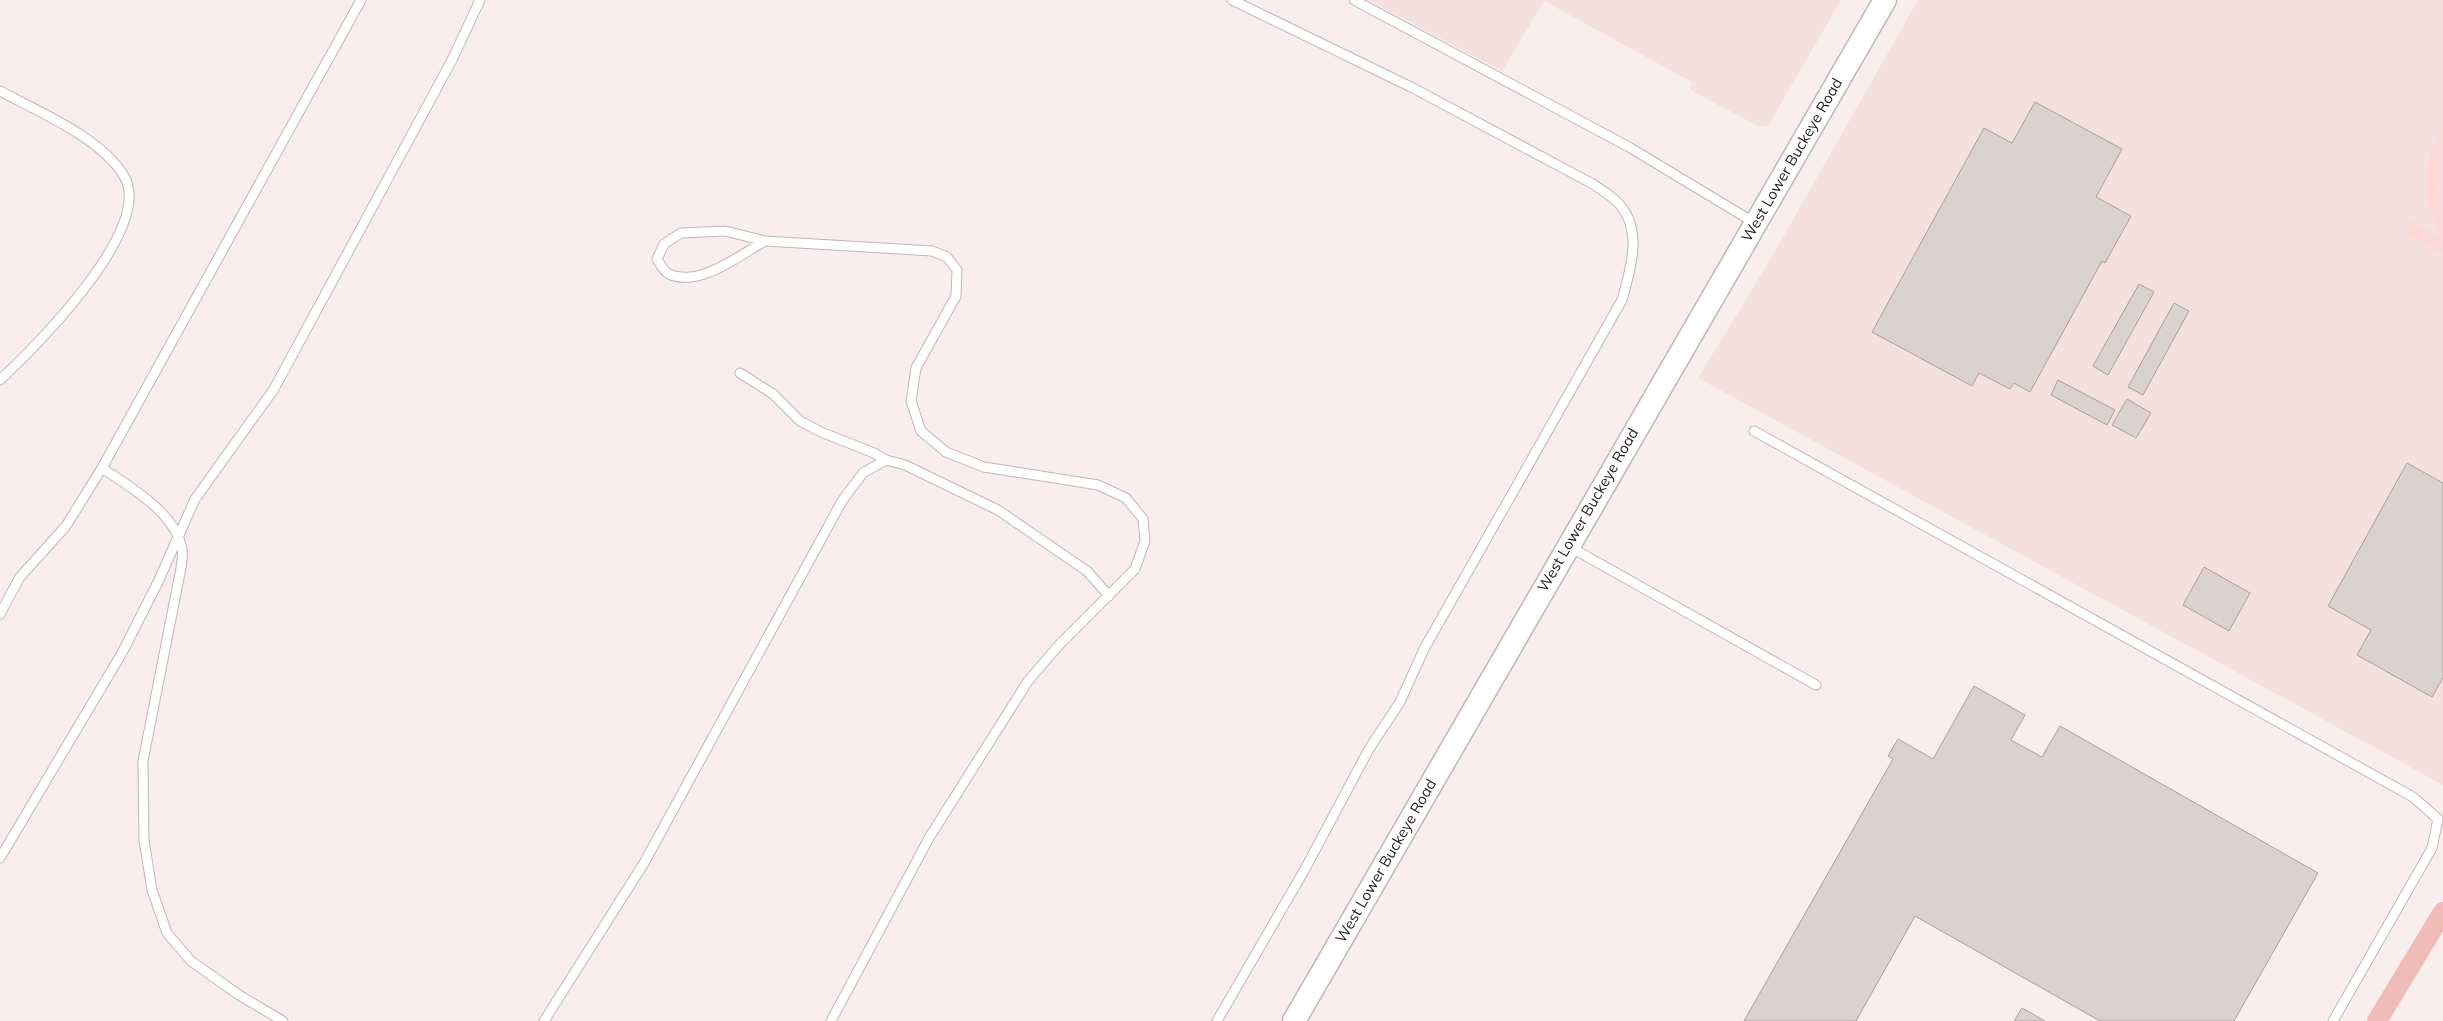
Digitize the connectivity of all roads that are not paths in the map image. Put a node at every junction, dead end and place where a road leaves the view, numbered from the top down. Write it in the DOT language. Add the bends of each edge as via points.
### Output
graph roads {
  1 [pos="361,0"];
  2 [pos="480,0"];
  3 [pos="1232,0"];
  4 [pos="1354,0"];
  5 [pos="1885,0"];
  6 [pos="0,91"];
  7 [pos="1755,223"];
  8 [pos="765,241"];
  9 [pos="740,373"];
  10 [pos="0,380"];
  11 [pos="1754,431"];
  12 [pos="886,460"];
  13 [pos="102,468"];
  14 [pos="178,534"];
  15 [pos="1568,545"];
  16 [pos="1109,596"];
  17 [pos="0,614"];
  18 [pos="1816,685"];
  19 [pos="0,858"];
  20 [pos="283,1021"];
  21 [pos="544,1021"];
  22 [pos="831,1021"];
  23 [pos="1217,1021"];
  24 [pos="1294,1021"];
  25 [pos="2333,1021"];
  1 -- 13 [label="lane"];
  2 -- 14 [label="lane" via="452,60 274,389 195,499"];
  3 -- 23 [label="lane" via="1413,88 1591,182 1617,201 1632,226 1633,263 1622,300 1428,641 1400,702 1369,749 1305,869"];
  4 -- 7 [label="lane" via="1630,147"];
  5 -- 7 [label="main road, West Lower Buckeye Road"];
  6 -- 10 [label="lane" via="83,136 110,159 124,175 130,189 125,219 112,249 36,346"];
  7 -- 15 [label="main road, West Lower Buckeye Road"];
  8 -- 8 [label="lane" via="724,231 681,233 664,244 657,259 668,274 684,278 702,276"];
  8 -- 16 [label="lane" via="932,251 948,257 957,270 956,296 916,368 911,401 921,431 946,452 984,467 1098,485 1126,498 1143,518 1145,541 1135,568"];
  9 -- 12 [label="lane" via="773,394 800,420"];
  11 -- 25 [label="lane" via="2413,797 2438,820 2432,848"];
  12 -- 16 [label="lane" via="905,465 998,510 1087,571"];
  12 -- 21 [label="lane" via="863,473 842,501 644,863"];
  13 -- 14 [label="lane" via="151,502"];
  13 -- 17 [label="lane" via="66,526 20,577"];
  14 -- 19 [label="lane" via="122,653"];
  14 -- 20 [label="lane" via="183,550 181,568 143,761 144,840 152,890 167,933 191,961"];
  15 -- 18 [label="lane"];
  15 -- 24 [label="main road, West Lower Buckeye Road"];
  16 -- 22 [label="lane" via="1028,681 929,838"];
}
